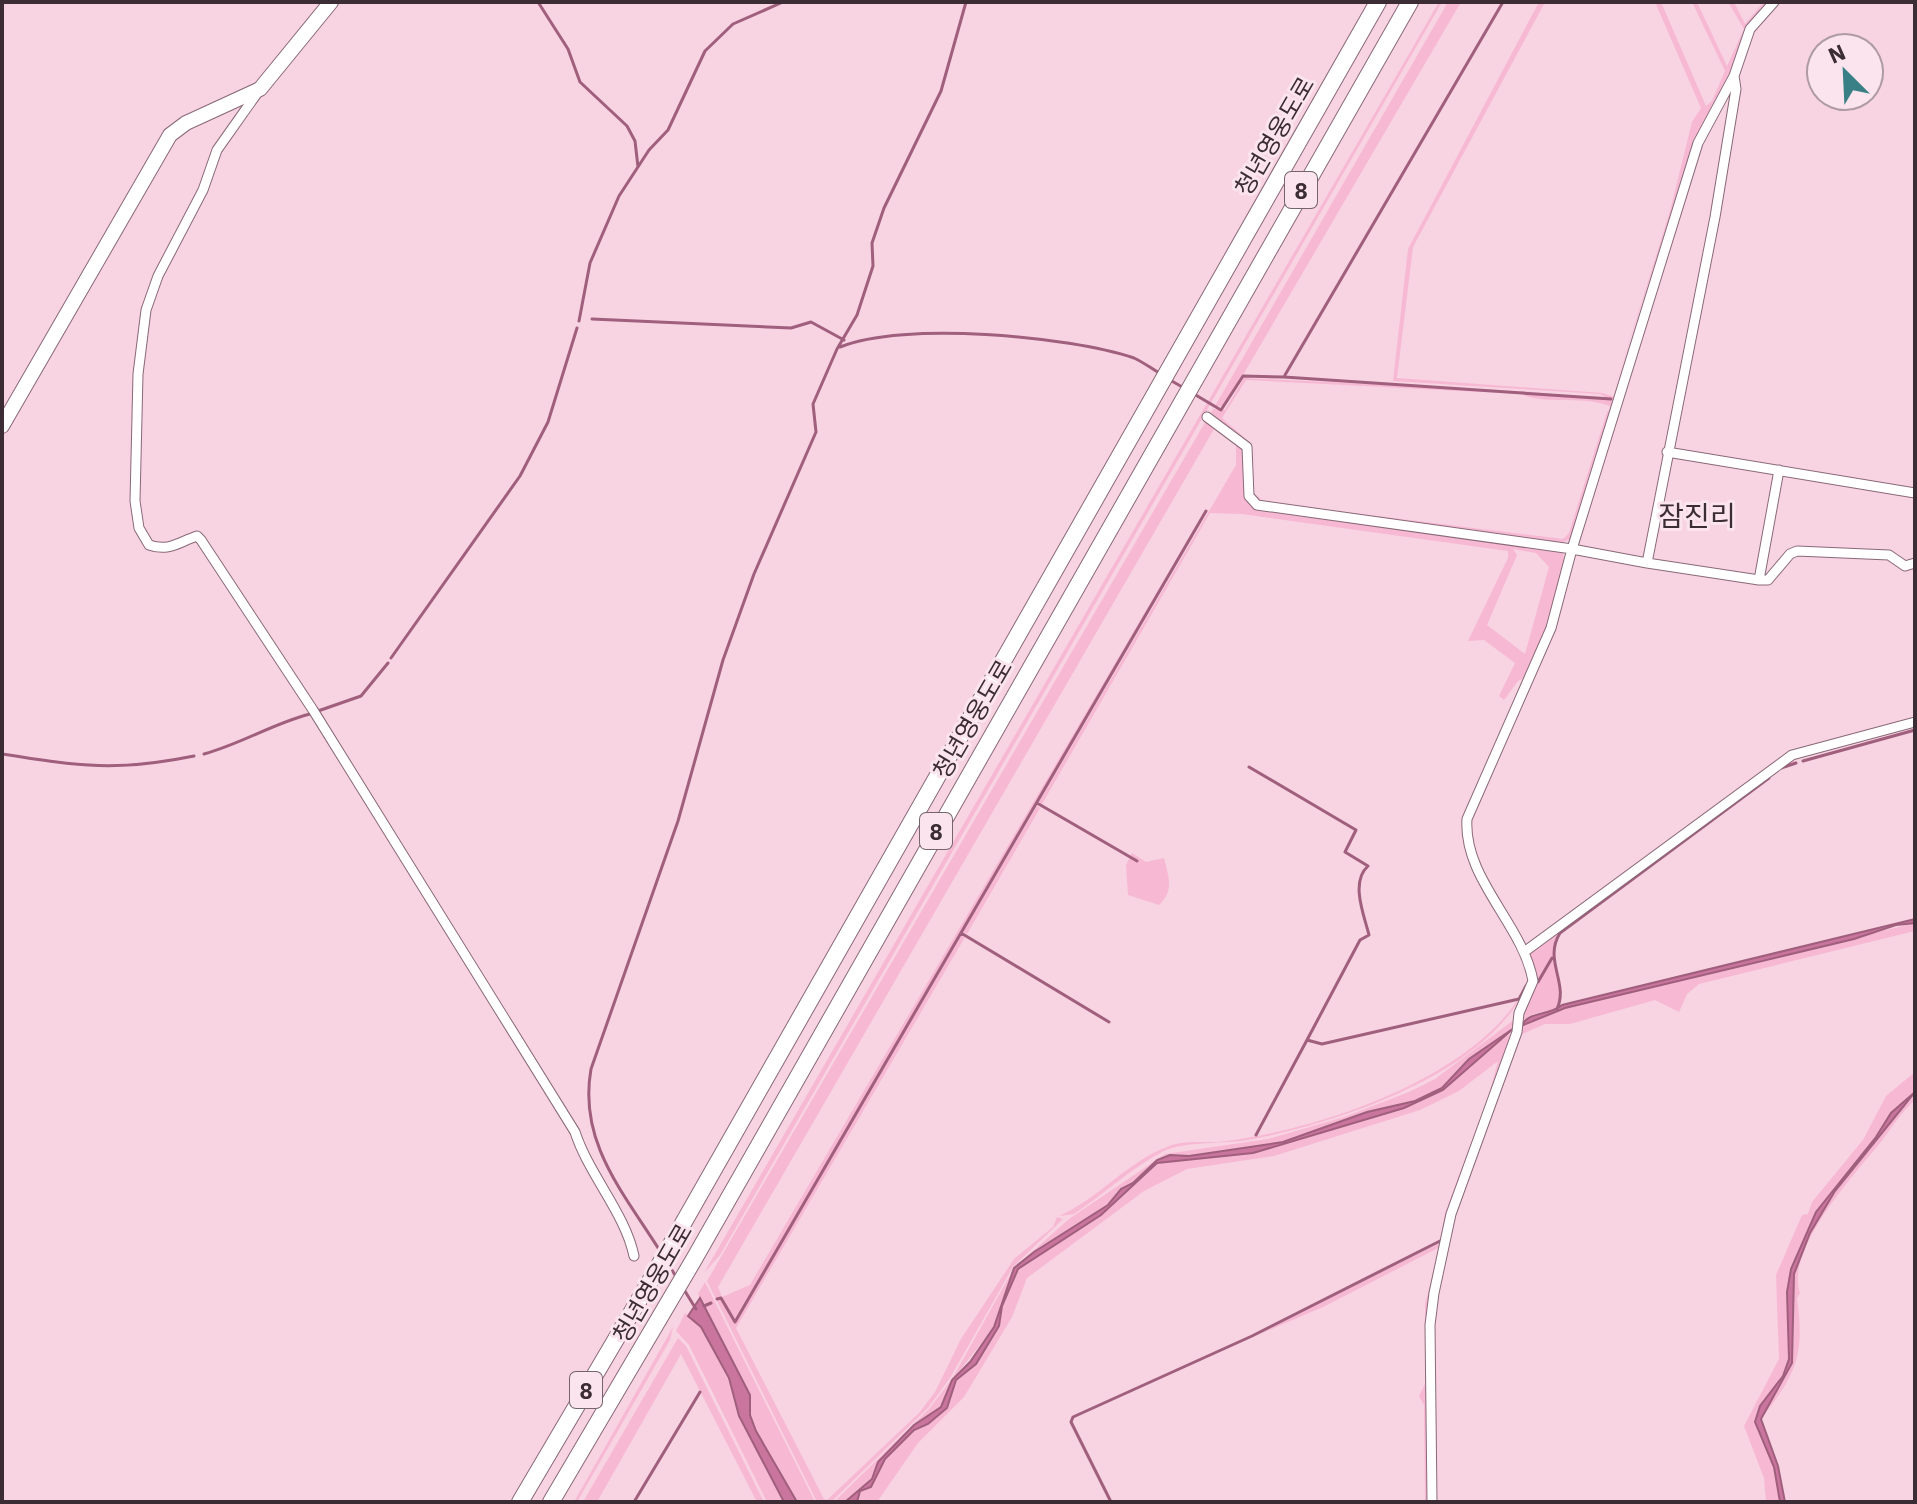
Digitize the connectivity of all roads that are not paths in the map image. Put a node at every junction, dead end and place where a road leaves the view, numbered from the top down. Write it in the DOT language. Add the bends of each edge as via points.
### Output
graph roads {
  1 [pos="331,2"];
  2 [pos="1378,2"];
  3 [pos="1410,2"];
  4 [pos="1774,2"];
  5 [pos="1734,76"];
  6 [pos="260,89"];
  7 [pos="1207,417"];
  8 [pos="2,426"];
  9 [pos="1667,452"];
  10 [pos="1779,470"];
  11 [pos="1915,493"];
  12 [pos="1572,549"];
  13 [pos="1647,563"];
  14 [pos="1915,563"];
  15 [pos="1759,580"];
  16 [pos="1915,722"];
  17 [pos="1524,952"];
  18 [pos="634,1256"];
  19 [pos="520,1502"];
  20 [pos="551,1502"];
  21 [pos="1432,1502"];
  1 -- 6 [label="main road"];
  2 -- 19 [label="highway, 청년영웅도로 / 8"];
  3 -- 20 [label="highway, 청년영웅도로 / 8"];
  4 -- 5 [label="street" via="1750,29"];
  5 -- 9 [label="street" via="1715,217"];
  5 -- 12 [label="street" via="1698,143"];
  6 -- 8 [label="main road" via="170,135"];
  6 -- 18 [label="street" via="217,150 146,310 138,374 139,528 149,545 161,548 192,537 201,540 575,1132"];
  7 -- 12 [label="street" via="1247,447 1249,496 1257,505"];
  9 -- 10 [label="street"];
  9 -- 13 [label="street"];
  10 -- 11 [label="street"];
  10 -- 15 [label="street"];
  12 -- 13 [label="street"];
  12 -- 17 [label="street" via="1551,628 1467,819 1472,854"];
  13 -- 15 [label="street"];
  14 -- 15 [label="street" via="1905,566 1889,555 1797,551 1768,580"];
  16 -- 17 [label="street" via="1792,755"];
  17 -- 21 [label="street" via="1533,981 1451,1214 1434,1293"];
}
